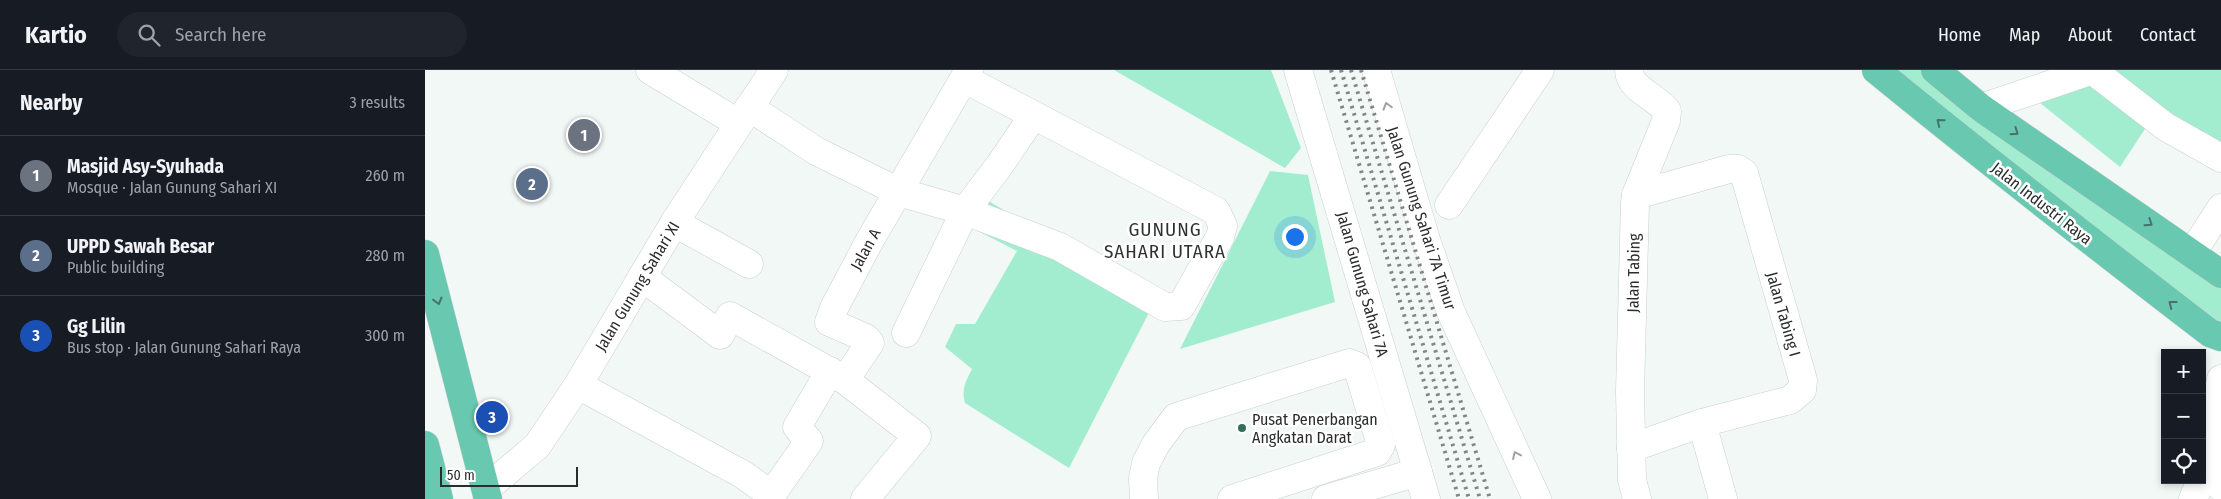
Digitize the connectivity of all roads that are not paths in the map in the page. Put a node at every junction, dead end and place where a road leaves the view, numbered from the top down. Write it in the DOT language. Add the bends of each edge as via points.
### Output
graph roads {
  1 [pos="650,70"];
  2 [pos="774,70"];
  3 [pos="1298,70"];
  4 [pos="1376,70"];
  5 [pos="1540,70"];
  6 [pos="1629,70"];
  7 [pos="1877,70"];
  8 [pos="1935,70"];
  9 [pos="2093,70"];
  10 [pos="967,75"];
  11 [pos="1981,108"];
  12 [pos="743,115"];
  13 [pos="1033,116"];
  14 [pos="2221,158"];
  15 [pos="899,192"];
  16 [pos="1636,196"];
  17 [pos="1449,205"];
  18 [pos="2221,208"];
  19 [pos="965,211"];
  20 [pos="675,223"];
  21 [pos="2193,253"];
  22 [pos="425,254"];
  23 [pos="749,264"];
  24 [pos="2221,274"];
  25 [pos="642,277"];
  26 [pos="906,333"];
  27 [pos="2217,340"];
  28 [pos="837,376"];
  29 [pos="2221,379"];
  30 [pos="578,385"];
  31 [pos="1397,400"];
  32 [pos="1369,408"];
  33 [pos="1702,423"];
  34 [pos="2217,442"];
  35 [pos="425,446"];
  36 [pos="1631,448"];
  37 [pos="2206,467"];
  38 [pos="1418,472"];
  39 [pos="2199,484"];
  40 [pos="2221,487"];
  41 [pos="487,494"];
  42 [pos="771,498"];
  43 [pos="439,499"];
  44 [pos="865,499"];
  45 [pos="1144,499"];
  46 [pos="1232,499"];
  47 [pos="1326,499"];
  48 [pos="1426,499"];
  49 [pos="1537,499"];
  50 [pos="1637,499"];
  51 [pos="1723,499"];
  52 [pos="2193,499"];
  1 -- 12 [label="street"];
  2 -- 12 [label="street, Jalan Gunung Sahari XI"];
  3 -- 31 [label="street, Jalan Gunung Sahari 7A"];
  49 -- 4 [label="street, Jalan Gunung Sahari 7A Timur, one-way" via="1451,312 1425,237"];
  5 -- 17 [label="street"];
  6 -- 16 [label="street, Jalan Tabing" via="1633,83 1667,111"];
  27 -- 7 [label="main road, Jalan Industri Raya, one-way" via="1976,152"];
  8 -- 11 [label="main road"];
  9 -- 11 [label="street"];
  9 -- 14 [label="street" via="2166,126"];
  10 -- 13 [label="street"];
  10 -- 15 [label="street, Jalan A"];
  11 -- 21 [label="main road, one-way"];
  12 -- 15 [label="street"];
  12 -- 20 [label="street, Jalan Gunung Sahari XI"];
  13 -- 19 [label="street"];
  13 -- 19 [label="street" via="1216,211 1223,226 1220,237 1181,306 1165,307 1060,247"];
  15 -- 19 [label="street"];
  15 -- 28 [label="street, Jalan A" via="870,240 829,322 866,338 870,343"];
  16 -- 33 [label="street, Jalan Tabing I" via="1729,169 1744,173 1803,380 1802,390 1790,400"];
  16 -- 36 [label="street, Jalan Tabing"];
  18 -- 21 [label="street"];
  19 -- 26 [label="street"];
  20 -- 23 [label="street"];
  20 -- 25 [label="street, Jalan Gunung Sahari XI"];
  21 -- 24 [label="main road"];
  22 -- 41 [label="main road, one-way"];
  25 -- 28 [label="street" via="721,335 731,316"];
  25 -- 30 [label="street, Jalan Gunung Sahari XI"];
  28 -- 42 [label="street" via="797,427 809,441"];
  28 -- 44 [label="street" via="917,436"];
  29 -- 34 [label="street" via="2217,400"];
  30 -- 41 [label="street, Jalan Gunung Sahari XI" via="537,446"];
  30 -- 42 [label="street" via="742,474"];
  31 -- 32 [label="street"];
  31 -- 38 [label="street, Jalan Gunung Sahari 7A"];
  32 -- 45 [label="street" via="1357,366 1349,362 1176,418 1146,463"];
  32 -- 46 [label="street" via="1381,444 1377,452"];
  33 -- 36 [label="street, Jalan Tabing I"];
  33 -- 51 [label="street"];
  34 -- 37 [label="street"];
  34 -- 40 [label="street"];
  35 -- 43 [label="main road"];
  36 -- 50 [label="street, Jalan Tabing" via="1632,480"];
  38 -- 47 [label="street"];
  38 -- 48 [label="street, Jalan Gunung Sahari 7A"];
  39 -- 52 [label="street"];
}
